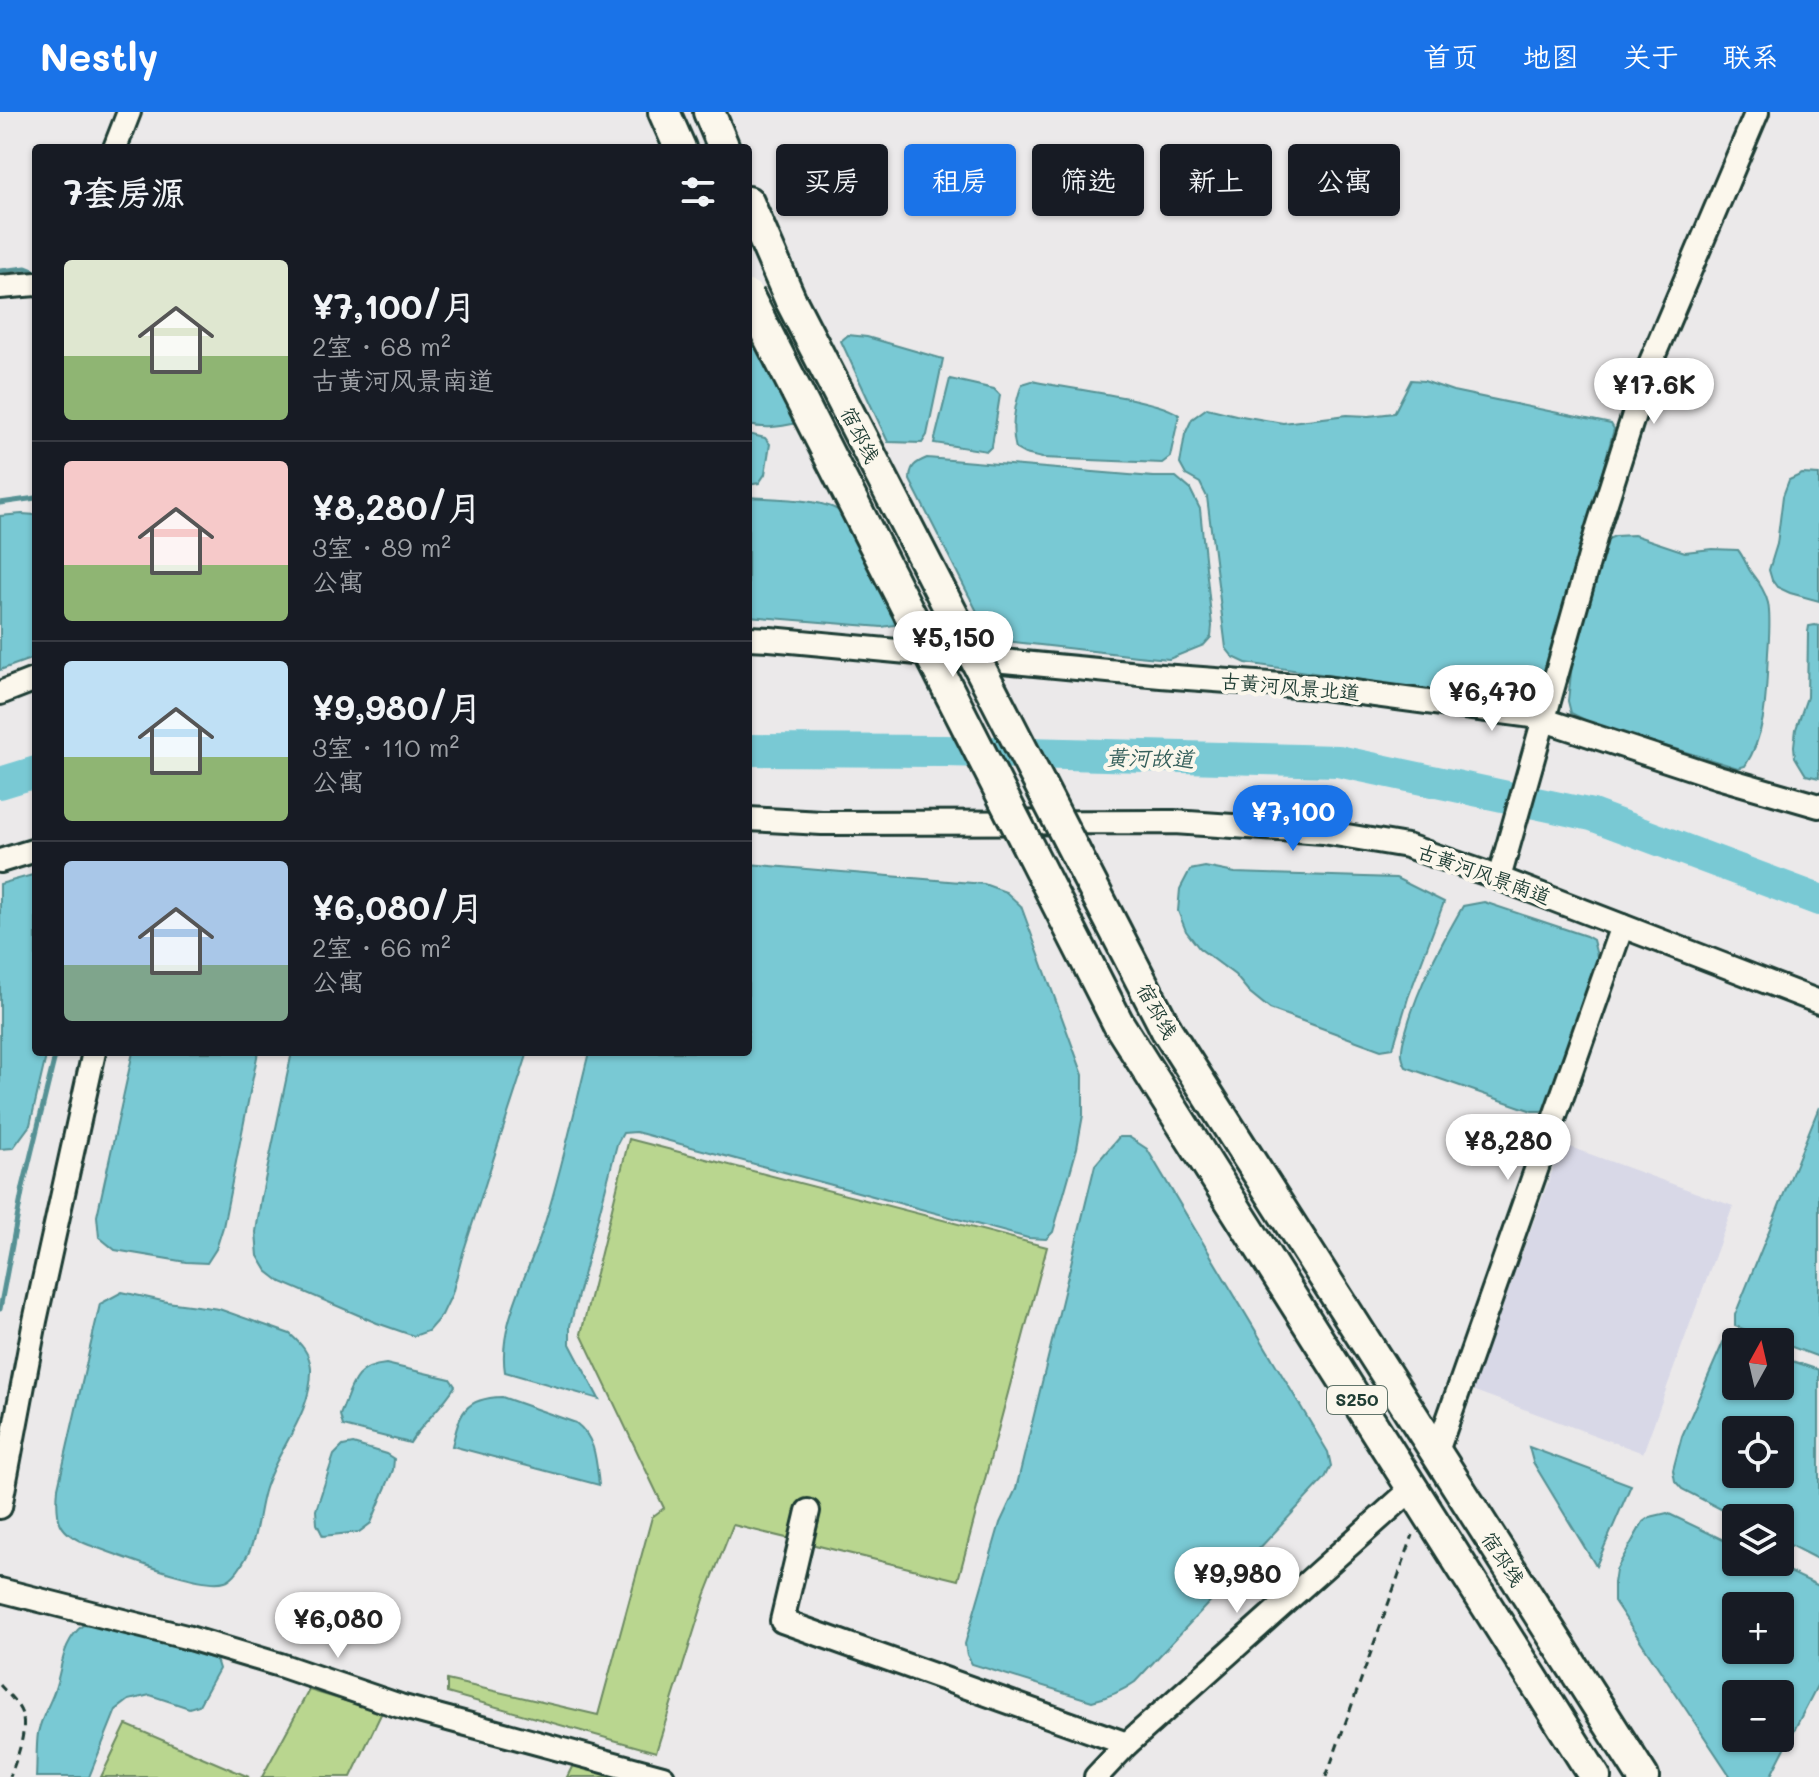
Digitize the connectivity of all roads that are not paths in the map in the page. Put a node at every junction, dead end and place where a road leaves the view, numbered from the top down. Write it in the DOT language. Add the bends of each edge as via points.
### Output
graph roads {
  1 [pos="129,112"];
  2 [pos="664,112"];
  3 [pos="709,112"];
  4 [pos="1757,112"];
  5 [pos="117,144"];
  6 [pos="678,144"];
  7 [pos="722,144"];
  8 [pos="752,211"];
  9 [pos="32,284"];
  10 [pos="0,287"];
  11 [pos="752,304"];
  12 [pos="752,638"];
  13 [pos="32,681"];
  14 [pos="0,693"];
  15 [pos="1542,727"];
  16 [pos="1819,806"];
  17 [pos="752,819"];
  18 [pos="32,851"];
  19 [pos="0,861"];
  20 [pos="1501,871"];
  21 [pos="1622,926"];
  22 [pos="1819,1002"];
  23 [pos="93,1056"];
  24 [pos="1436,1454"];
  25 [pos="1418,1497"];
  26 [pos="0,1507"];
  27 [pos="808,1511"];
  28 [pos="0,1590"];
  29 [pos="1127,1744"];
  30 [pos="663,1777"];
  31 [pos="1096,1777"];
  32 [pos="1595,1777"];
  33 [pos="1643,1777"];
  1 -- 5 [label="street"];
  2 -- 6 [label="main road"];
  3 -- 7 [label="main road"];
  4 -- 15 [label="street" via="1650,364"];
  8 -- 24 [label="main road, 宿邳线 / S250, bridge" via="791,301 1166,1029"];
  9 -- 10 [label="street"];
  11 -- 25 [label="main road, 宿邳线 / S250, bridge" via="1118,1023"];
  12 -- 15 [label="street, 古黄河风景北道" via="1323,688 1532,716"];
  13 -- 14 [label="street"];
  15 -- 16 [label="street, 古黄河风景北道"];
  15 -- 20 [label="street"];
  17 -- 20 [label="street, 古黄河风景南道" via="1174,822 1323,832 1407,846"];
  18 -- 19 [label="street"];
  20 -- 21 [label="street, 古黄河风景南道"];
  21 -- 22 [label="street, 古黄河风景南道"];
  21 -- 24 [label="street"];
  23 -- 26 [label="street"];
  24 -- 33 [label="main road, 宿邳线 / S250"];
  25 -- 29 [label="street"];
  25 -- 32 [label="main road, 宿邳线 / S250"];
  27 -- 29 [label="street" via="782,1621"];
  28 -- 30 [label="street" via="186,1637 400,1706"];
  29 -- 31 [label="street"];
}
